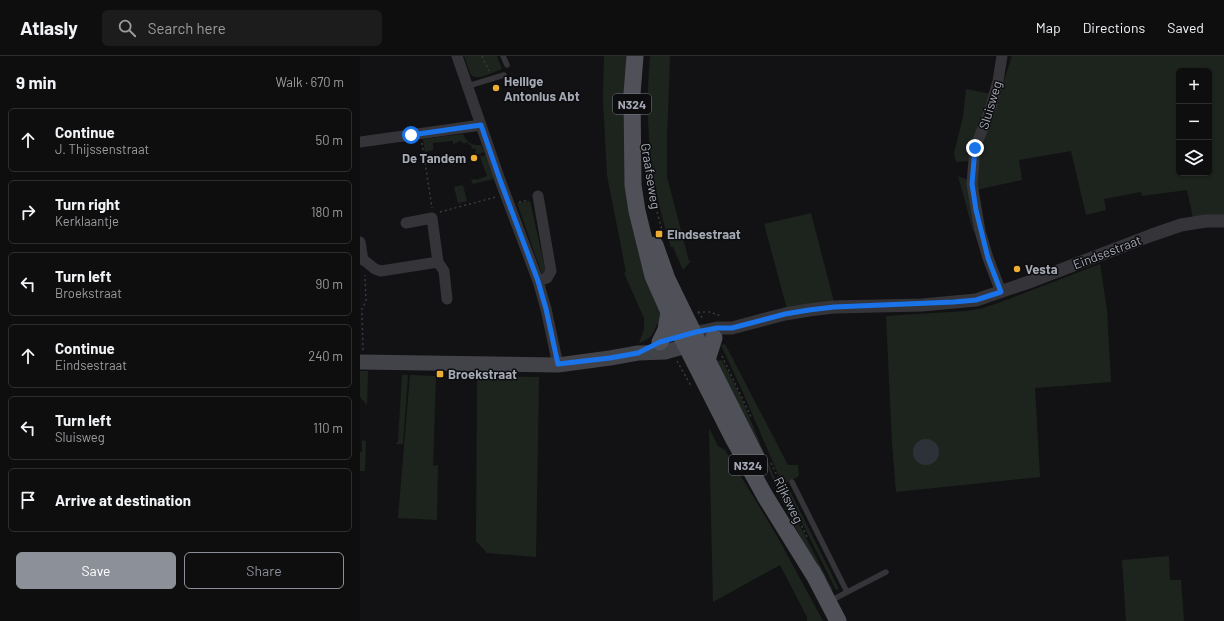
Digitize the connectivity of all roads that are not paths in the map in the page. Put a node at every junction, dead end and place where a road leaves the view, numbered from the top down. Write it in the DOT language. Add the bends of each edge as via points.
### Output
graph roads {
  1 [pos="456,56"];
  2 [pos="503,56"];
  3 [pos="635,56"];
  4 [pos="1002,56"];
  5 [pos="506,64"];
  6 [pos="504,75"];
  7 [pos="468,86"];
  8 [pos="481,125"];
  9 [pos="360,142"];
  10 [pos="640,154"];
  11 [pos="539,197"];
  12 [pos="1224,221"];
  13 [pos="406,223"];
  14 [pos="360,242"];
  15 [pos="365,261"];
  16 [pos="438,262"];
  17 [pos="538,281"];
  18 [pos="1001,292"];
  19 [pos="448,299"];
  20 [pos="669,312"];
  21 [pos="732,328"];
  22 [pos="694,339"];
  23 [pos="660,342"];
  24 [pos="638,353"];
  25 [pos="362,362"];
  26 [pos="558,364"];
  27 [pos="792,482"];
  28 [pos="886,572"];
  29 [pos="817,580"];
  30 [pos="847,592"];
  31 [pos="828,602"];
  32 [pos="838,621"];
  1 -- 7 [label="street"];
  2 -- 5 [label="lane"];
  3 -- 10 [label="main road, Graafseweg / N324" via="632,126"];
  4 -- 18 [label="street, Sluisweg" via="990,110 975,148 972,184 980,231"];
  6 -- 7 [label="lane"];
  7 -- 8 [label="street"];
  8 -- 9 [label="street"];
  8 -- 17 [label="street"];
  10 -- 20 [label="main road, Graafseweg / N324" via="633,185 637,211 653,276"];
  10 -- 22 [label="main road, Graafseweg / N324" via="647,215 657,251"];
  11 -- 17 [label="street" via="551,271 547,278"];
  12 -- 18 [label="street, Eindsestraat" via="1181,225"];
  13 -- 16 [label="street" via="432,218"];
  14 -- 15 [label="street"];
  15 -- 16 [label="street" via="381,271"];
  16 -- 19 [label="street" via="444,271"];
  17 -- 26 [label="street"];
  18 -- 21 [label="street, Eindsestraat" via="976,300 809,310"];
  20 -- 22 [label="main road, Graafseweg / N324"];
  20 -- 23 [label="main road" via="666,330"];
  21 -- 22 [label="street, Eindsestraat" via="717,328"];
  21 -- 22 [label="street, Eindsestraat" via="723,335"];
  22 -- 23 [label="main road"];
  22 -- 24 [label="main road" via="665,352"];
  22 -- 29 [label="main road, Rijksweg / N324" via="733,438"];
  22 -- 29 [label="main road, Rijksweg / N324" via="714,358 767,478"];
  23 -- 24 [label="main road"];
  24 -- 26 [label="main road"];
  25 -- 26 [label="main road"];
  27 -- 30 [label="lane"];
  28 -- 30 [label="lane"];
  29 -- 31 [label="main road, Rijksweg / N324"];
  30 -- 31 [label="lane"];
  31 -- 32 [label="main road, Rijksweg / N324"];
}
